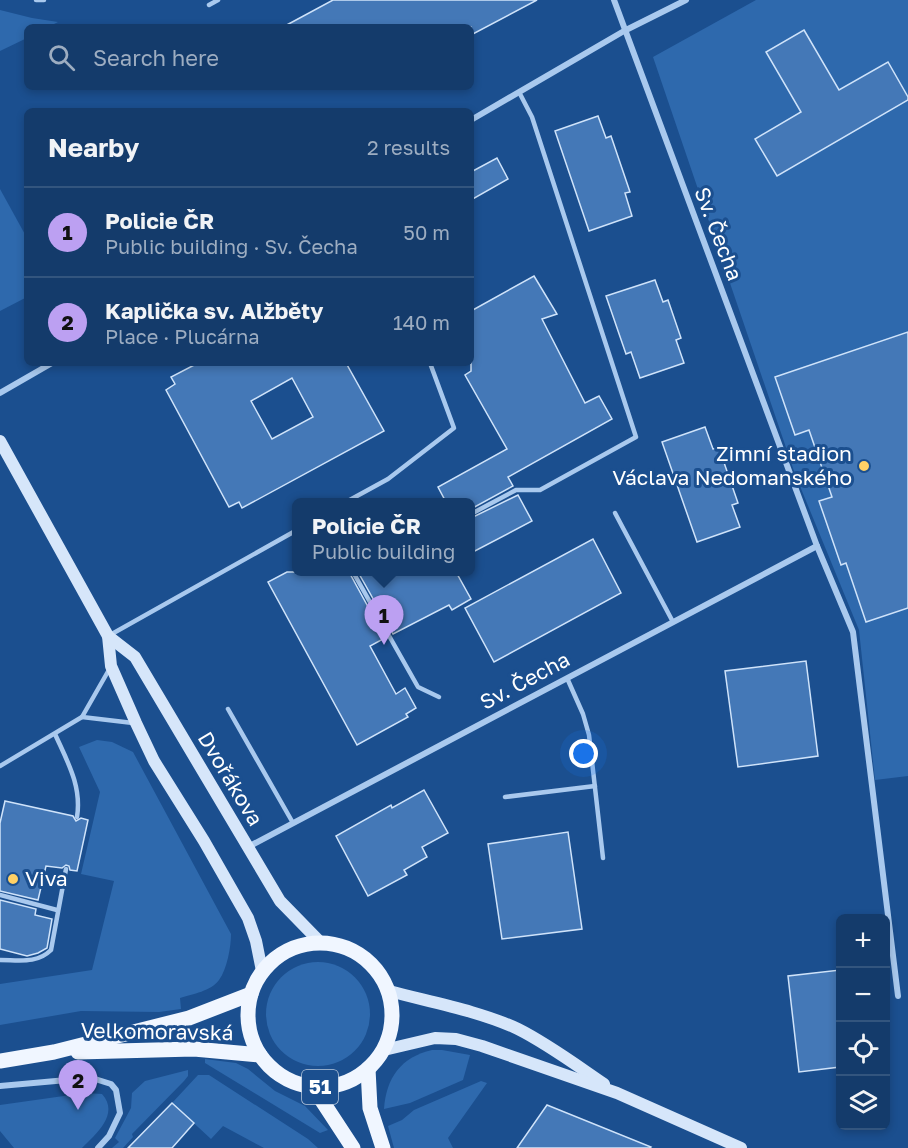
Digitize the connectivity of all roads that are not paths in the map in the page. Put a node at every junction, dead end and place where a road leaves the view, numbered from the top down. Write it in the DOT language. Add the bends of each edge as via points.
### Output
graph roads {
  1 [pos="36,0"];
  2 [pos="44,0"];
  3 [pos="218,0"];
  4 [pos="614,0"];
  5 [pos="686,0"];
  6 [pos="208,5"];
  7 [pos="624,31"];
  8 [pos="519,92"];
  9 [pos="474,118"];
  10 [pos="47,366"];
  11 [pos="431,366"];
  12 [pos="0,393"];
  13 [pos="0,441"];
  14 [pos="353,498"];
  15 [pos="475,512"];
  16 [pos="615,513"];
  17 [pos="292,533"];
  18 [pos="817,546"];
  19 [pos="355,576"];
  20 [pos="673,622"];
  21 [pos="108,636"];
  22 [pos="111,666"];
  23 [pos="567,678"];
  24 [pos="440,697"];
  25 [pos="228,709"];
  26 [pos="82,717"];
  27 [pos="136,723"];
  28 [pos="55,734"];
  29 [pos="0,766"];
  30 [pos="595,786"];
  31 [pos="505,797"];
  32 [pos="77,817"];
  33 [pos="292,824"];
  34 [pos="248,847"];
  35 [pos="603,858"];
  36 [pos="66,869"];
  37 [pos="0,895"];
  38 [pos="57,910"];
  39 [pos="320,942"];
  40 [pos="0,960"];
  41 [pos="262,971"];
  42 [pos="389,991"];
  43 [pos="250,994"];
  44 [pos="898,996"];
  45 [pos="384,1050"];
  46 [pos="54,1052"];
  47 [pos="260,1055"];
  48 [pos="4,1058"];
  49 [pos="368,1070"];
  50 [pos="0,1086"];
  51 [pos="313,1087"];
  52 [pos="617,1093"];
  53 [pos="98,1148"];
  54 [pos="352,1148"];
  55 [pos="382,1148"];
  56 [pos="741,1148"];
  1 -- 2 [label="lane"];
  3 -- 6 [label="lane"];
  4 -- 7 [label="street, Sv. Čecha"];
  5 -- 7 [label="street"];
  7 -- 8 [label="street"];
  7 -- 18 [label="street, Sv. Čecha"];
  8 -- 9 [label="street"];
  8 -- 15 [label="lane" via="532,117 636,438 540,490 516,490"];
  10 -- 12 [label="street"];
  11 -- 14 [label="lane" via="454,428 388,479"];
  13 -- 21 [label="main road, Dvořákova"];
  16 -- 20 [label="lane"];
  17 -- 21 [label="lane"];
  18 -- 20 [label="street, Sv. Čecha"];
  18 -- 44 [label="street, Sv. Čecha" via="853,632"];
  19 -- 24 [label="lane" via="418,687"];
  20 -- 23 [label="street, Sv. Čecha"];
  21 -- 22 [label="main road, Dvořákova"];
  21 -- 34 [label="main road, Dvořákova" via="135,657"];
  22 -- 26 [label="lane"];
  22 -- 27 [label="main road, Dvořákova"];
  23 -- 30 [label="lane" via="589,735"];
  23 -- 33 [label="street, Sv. Čecha"];
  25 -- 33 [label="lane"];
  26 -- 27 [label="lane"];
  26 -- 28 [label="lane"];
  27 -- 41 [label="main road, Dvořákova" via="154,761 248,918"];
  28 -- 29 [label="lane"];
  28 -- 32 [label="lane" via="76,783"];
  30 -- 31 [label="lane"];
  30 -- 35 [label="lane"];
  33 -- 34 [label="street, Sv. Čecha"];
  34 -- 39 [label="main road, Dvořákova" via="280,901"];
  36 -- 38 [label="lane"];
  37 -- 38 [label="lane"];
  38 -- 40 [label="lane" via="51,950 44,958"];
  39 -- 41 [label="main road, Velkomoravská / 51" via="298,945 278,955"];
  39 -- 42 [label="main road, Velkomoravská / 51" via="343,945 363,955 379,971"];
  41 -- 43 [label="main road, Velkomoravská / 51"];
  42 -- 45 [label="main road, Velkomoravská / 51" via="393,1011"];
  42 -- 52 [label="main road" via="516,1028"];
  43 -- 46 [label="main road, Velkomoravská" via="189,1018"];
  43 -- 47 [label="main road, Velkomoravská / 51" via="250,1036"];
  45 -- 49 [label="main road, Velkomoravská / 51"];
  45 -- 52 [label="main road" via="435,1038 456,1039"];
  46 -- 47 [label="main road, Velkomoravská" via="194,1049"];
  46 -- 48 [label="main road, Velkomoravská"];
  47 -- 51 [label="main road, Velkomoravská / 51" via="290,1081"];
  49 -- 51 [label="main road, Velkomoravská / 51" via="333,1086"];
  49 -- 55 [label="main road, 51" via="370,1108"];
  50 -- 53 [label="street" via="78,1079 111,1084 120,1113"];
  51 -- 54 [label="main road, 51"];
  52 -- 56 [label="main road"];
}
